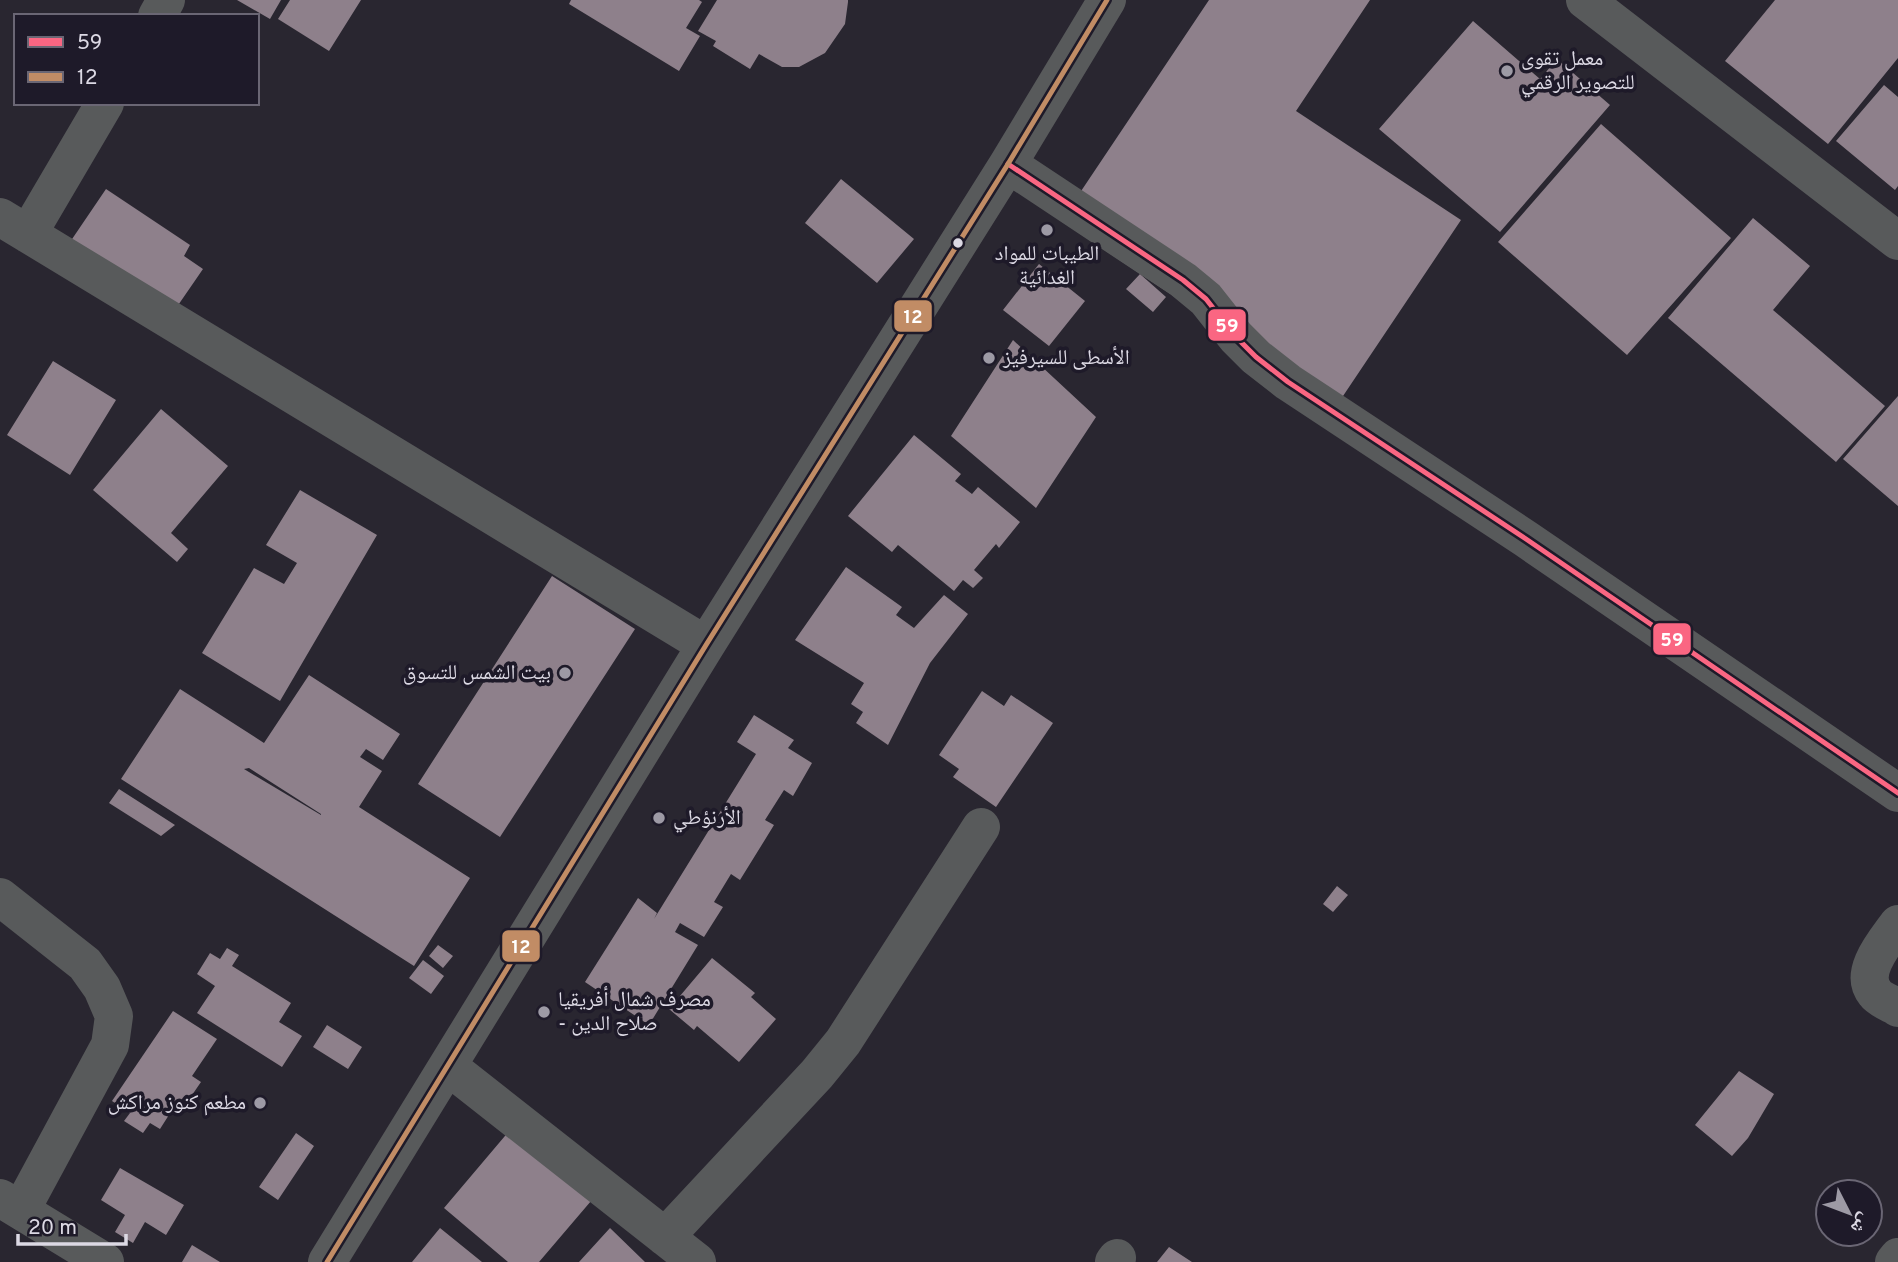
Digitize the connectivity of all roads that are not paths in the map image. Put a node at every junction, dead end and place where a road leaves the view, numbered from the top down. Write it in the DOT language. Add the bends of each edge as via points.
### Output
graph roads {
  1 [pos="1107,0"];
  2 [pos="1585,0"];
  3 [pos="104,105"];
  4 [pos="1008,164"];
  5 [pos="14,225"];
  6 [pos="1898,241"];
  7 [pos="706,645"];
  8 [pos="1898,793"];
  9 [pos="981,827"];
  10 [pos="0,897"];
  11 [pos="1898,924"];
  12 [pos="1898,1008"];
  13 [pos="449,1066"];
  14 [pos="11,1204"];
  15 [pos="665,1237"];
  16 [pos="1898,1257"];
  17 [pos="104,1262"];
  18 [pos="327,1262"];
  19 [pos="697,1262"];
  20 [pos="1894,1262"];
  1 -- 4 [label="street"];
  2 -- 6 [label="street"];
  3 -- 5 [label="street"];
  4 -- 7 [label="street"];
  4 -- 8 [label="street" via="1183,280 1206,299 1256,357 1288,382"];
  5 -- 7 [label="street"];
  7 -- 13 [label="street"];
  9 -- 15 [label="street" via="843,1042"];
  10 -- 14 [label="street" via="85,964 114,1016 110,1045"];
  11 -- 12 [label="street" via="1870,969 1869,984 1877,996"];
  13 -- 15 [label="street"];
  13 -- 18 [label="street"];
  14 -- 17 [label="street"];
  15 -- 19 [label="street"];
  16 -- 20 [label="street"];
}
